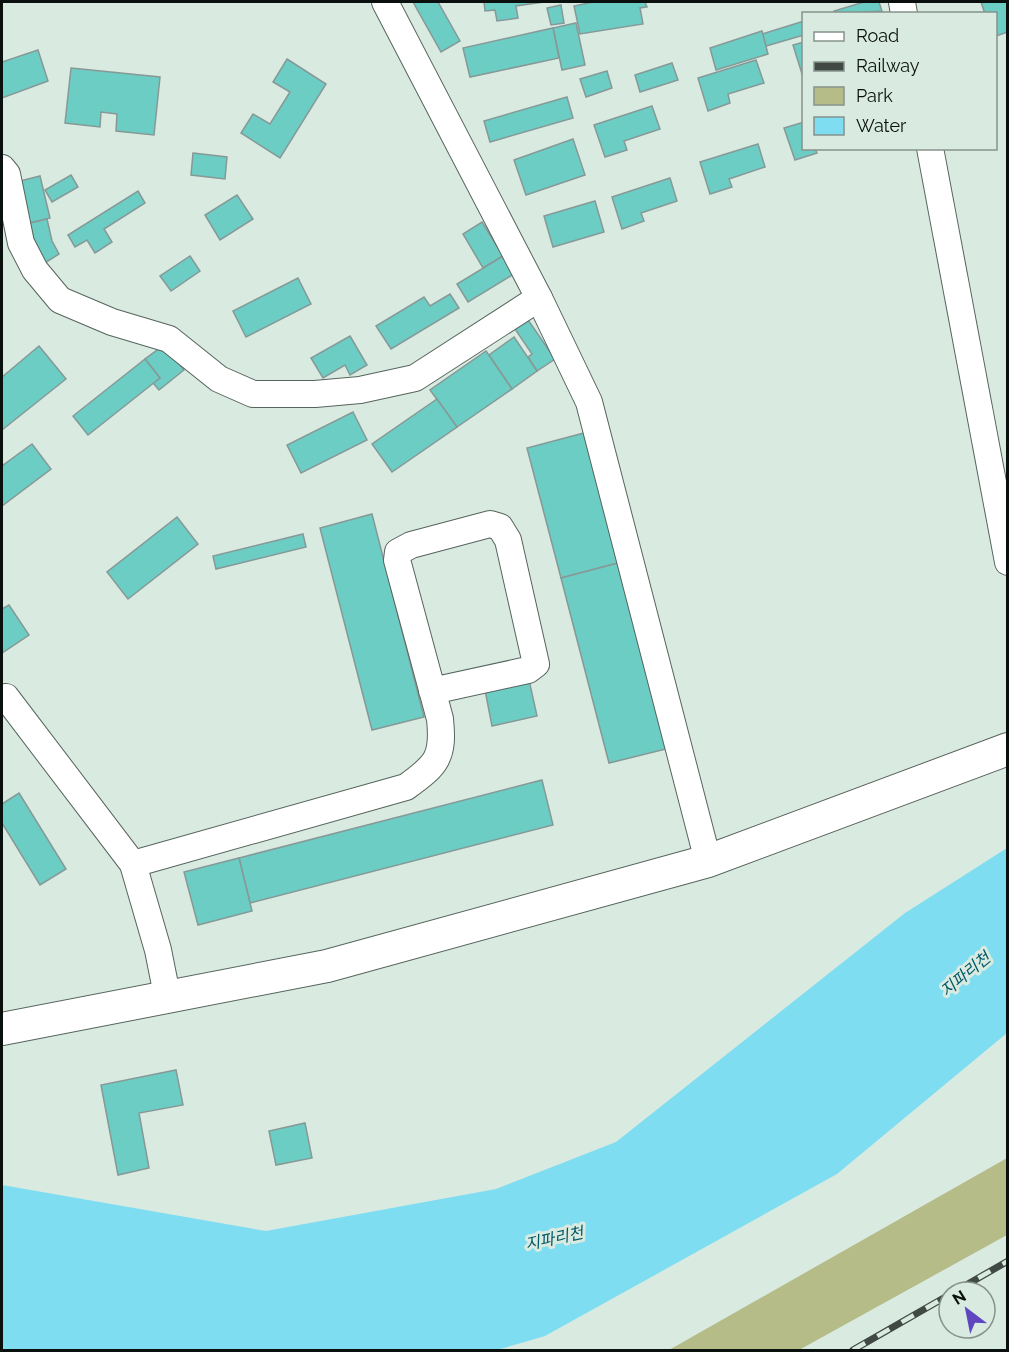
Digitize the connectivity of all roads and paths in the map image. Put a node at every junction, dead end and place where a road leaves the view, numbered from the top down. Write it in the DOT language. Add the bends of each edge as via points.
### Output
graph roads {
  1 [pos="385,2"];
  2 [pos="930,150"];
  3 [pos="2,168"];
  4 [pos="539,298"];
  5 [pos="1008,562"];
  6 [pos="432,691"];
  7 [pos="6,697"];
  8 [pos="1008,749"];
  9 [pos="708,861"];
  10 [pos="133,864"];
  11 [pos="167,995"];
  12 [pos="2,1029"];
  1 -- 4 [label="street"];
  2 -- 5 [label="street"];
  3 -- 4 [label="street" via="7,174 21,243 35,270 60,300 112,322 169,339 219,379 253,394 360,390 415,378"];
  4 -- 9 [label="street" via="589,402"];
  6 -- 6 [label="street" via="398,552 490,524 500,527 508,540 536,664 528,670"];
  6 -- 10 [label="street" via="442,742 432,769 406,787"];
  7 -- 10 [label="street"];
  8 -- 9 [label="main road"];
  9 -- 11 [label="main road" via="327,966"];
  10 -- 11 [label="street"];
  11 -- 12 [label="main road"];
}
